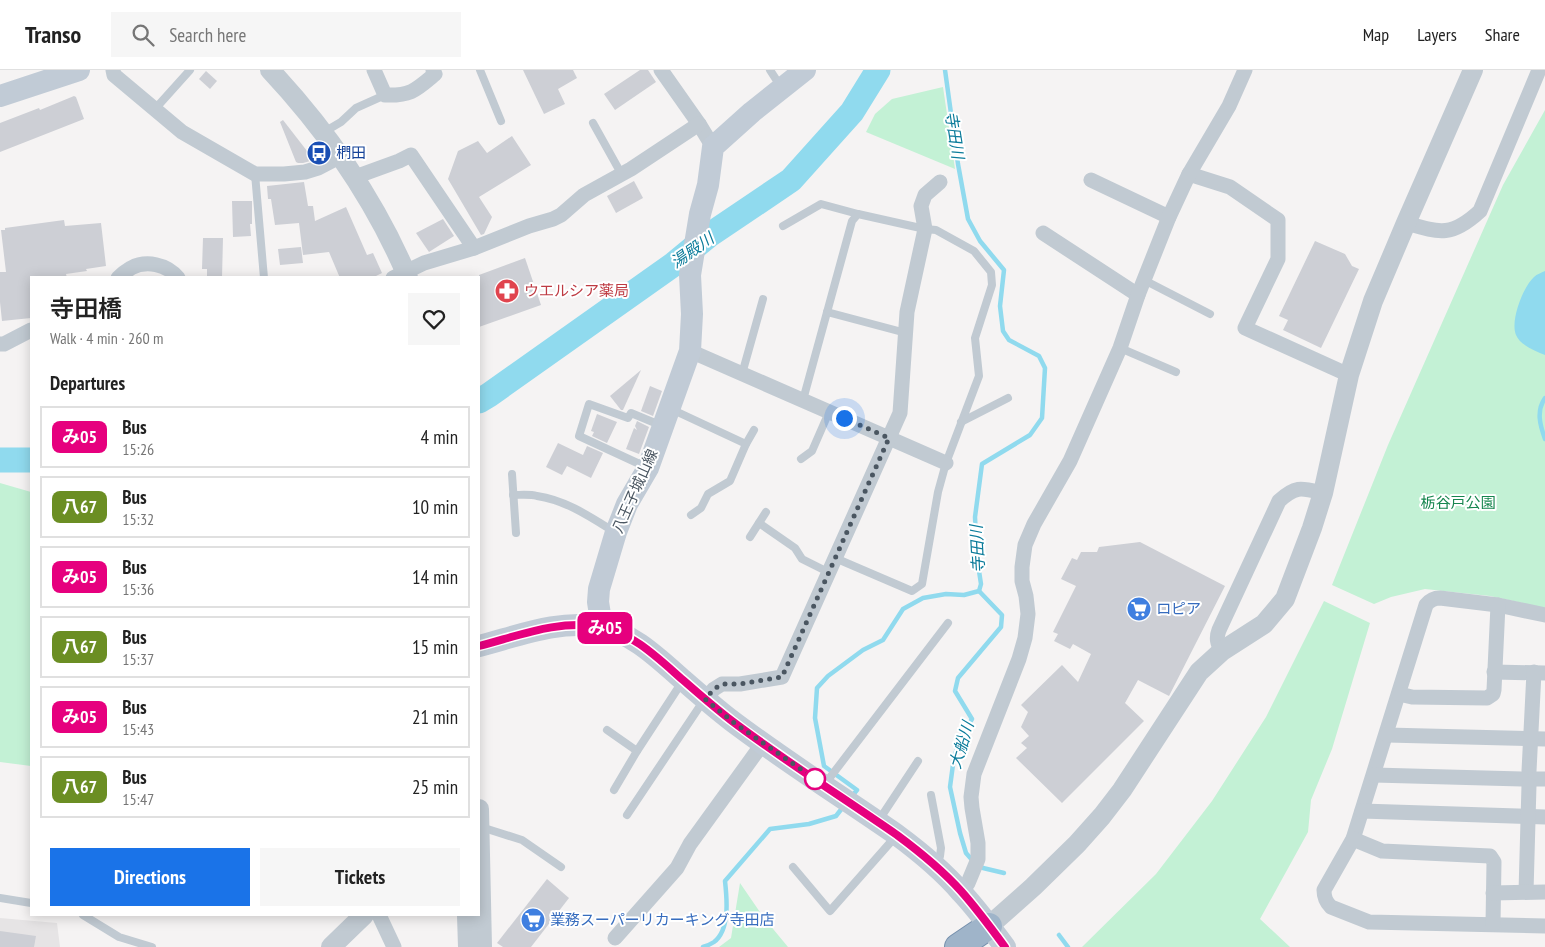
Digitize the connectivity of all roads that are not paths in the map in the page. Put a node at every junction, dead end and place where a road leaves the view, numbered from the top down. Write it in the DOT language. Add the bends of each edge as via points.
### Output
graph roads {
  1 [pos="79,70"];
  2 [pos="113,70"];
  3 [pos="190,70"];
  4 [pos="270,70"];
  5 [pos="374,70"];
  6 [pos="480,70"];
  7 [pos="661,70"];
  8 [pos="805,70"];
  9 [pos="1245,70"];
  10 [pos="1473,70"];
  11 [pos="1539,70"];
  12 [pos="439,71"];
  13 [pos="776,79"];
  14 [pos="385,95"];
  15 [pos="0,96"];
  16 [pos="155,109"];
  17 [pos="501,121"];
  18 [pos="593,123"];
  19 [pos="699,124"];
  20 [pos="324,132"];
  21 [pos="713,147"];
  22 [pos="341,156"];
  23 [pos="255,174"];
  24 [pos="622,174"];
  25 [pos="1189,174"];
  26 [pos="356,178"];
  27 [pos="1091,180"];
  28 [pos="940,182"];
  29 [pos="858,214"];
  30 [pos="1169,217"];
  31 [pos="1406,222"];
  32 [pos="783,226"];
  33 [pos="924,229"];
  34 [pos="1043,233"];
  35 [pos="474,248"];
  36 [pos="121,276"];
  37 [pos="176,276"];
  38 [pos="264,276"];
  39 [pos="402,276"];
  40 [pos="1144,280"];
  41 [pos="1138,295"];
  42 [pos="763,299"];
  43 [pos="827,312"];
  44 [pos="1210,314"];
  45 [pos="30,331"];
  46 [pos="906,333"];
  47 [pos="0,344"];
  48 [pos="1120,348"];
  49 [pos="690,351"];
  50 [pos="1176,372"];
  51 [pos="742,374"];
  52 [pos="1349,374"];
  53 [pos="1008,398"];
  54 [pos="803,400"];
  55 [pos="829,412"];
  56 [pos="666,417"];
  57 [pos="961,422"];
  58 [pos="754,430"];
  59 [pos="889,438"];
  60 [pos="746,444"];
  61 [pos="802,459"];
  62 [pos="946,463"];
  63 [pos="648,468"];
  64 [pos="512,474"];
  65 [pos="1322,493"];
  66 [pos="514,495"];
  67 [pos="766,512"];
  68 [pos="691,515"];
  69 [pos="759,523"];
  70 [pos="616,532"];
  71 [pos="516,533"];
  72 [pos="750,537"];
  73 [pos="832,565"];
  74 [pos="1498,605"];
  75 [pos="1545,615"];
  76 [pos="948,623"];
  77 [pos="602,627"];
  78 [pos="480,646"];
  79 [pos="1222,651"];
  80 [pos="1494,672"];
  81 [pos="1539,673"];
  82 [pos="683,680"];
  83 [pos="1400,694"];
  84 [pos="705,699"];
  85 [pos="607,730"];
  86 [pos="1387,735"];
  87 [pos="1538,739"];
  88 [pos="763,743"];
  89 [pos="638,751"];
  90 [pos="918,761"];
  91 [pos="1374,774"];
  92 [pos="1532,779"];
  93 [pos="614,790"];
  94 [pos="836,790"];
  95 [pos="931,795"];
  96 [pos="1362,811"];
  97 [pos="627,815"];
  98 [pos="1527,816"];
  99 [pos="1545,817"];
  100 [pos="878,821"];
  101 [pos="480,826"];
  102 [pos="897,835"];
  103 [pos="1353,839"];
  104 [pos="480,866"];
  105 [pos="793,866"];
  106 [pos="936,866"];
  107 [pos="561,867"];
  108 [pos="962,892"];
  109 [pos="1526,892"];
  110 [pos="1545,892"];
  111 [pos="1493,893"];
  112 [pos="0,898"];
  113 [pos="30,903"];
  114 [pos="85,916"];
  115 [pos="363,916"];
  116 [pos="379,916"];
  117 [pos="467,916"];
  118 [pos="1493,924"];
  119 [pos="989,926"];
  120 [pos="1545,926"];
  121 [pos="615,938"];
  122 [pos="152,947"];
  123 [pos="331,947"];
  124 [pos="394,947"];
  125 [pos="468,947"];
  126 [pos="482,947"];
  127 [pos="958,947"];
  128 [pos="1005,947"];
  1 -- 15 [label="main road"];
  2 -- 16 [label="street" via="114,75"];
  3 -- 16 [label="lane"];
  4 -- 20 [label="street"];
  5 -- 14 [label="street"];
  6 -- 17 [label="lane"];
  7 -- 19 [label="street"];
  8 -- 13 [label="main road"];
  9 -- 25 [label="street" via="1229,106"];
  10 -- 31 [label="street"];
  11 -- 31 [label="street" via="1480,210 1467,223 1451,231 1429,230"];
  12 -- 14 [label="street" via="409,93"];
  13 -- 21 [label="main road" via="752,112"];
  14 -- 20 [label="lane" via="356,108"];
  16 -- 23 [label="street" via="182,132"];
  18 -- 24 [label="lane"];
  19 -- 21 [label="street"];
  19 -- 24 [label="street"];
  20 -- 22 [label="street"];
  21 -- 49 [label="main road, 八王子城山線" via="690,275"];
  22 -- 23 [label="street" via="305,172"];
  22 -- 26 [label="street"];
  23 -- 38 [label="lane"];
  24 -- 35 [label="street" via="584,195 553,219"];
  25 -- 30 [label="street"];
  25 -- 52 [label="street" via="1230,187 1278,220 1278,258 1245,328"];
  26 -- 35 [label="street" via="410,155"];
  26 -- 39 [label="street" via="382,223"];
  27 -- 30 [label="street"];
  28 -- 33 [label="street" via="925,195 921,206"];
  29 -- 32 [label="lane" via="821,204"];
  29 -- 33 [label="lane"];
  29 -- 43 [label="lane" via="852,221"];
  30 -- 40 [label="street"];
  31 -- 52 [label="street" via="1373,301"];
  33 -- 46 [label="street" via="907,312"];
  33 -- 57 [label="lane" via="936,230 974,251 991,272 992,285 975,338 979,376"];
  34 -- 41 [label="street"];
  35 -- 39 [label="street" via="424,263"];
  36 -- 37 [label="street" via="142,264 165,267"];
  40 -- 41 [label="street"];
  40 -- 44 [label="lane"];
  41 -- 48 [label="street"];
  42 -- 51 [label="lane"];
  43 -- 46 [label="lane"];
  43 -- 54 [label="lane"];
  45 -- 47 [label="street"];
  46 -- 59 [label="street" via="900,413"];
  48 -- 50 [label="lane"];
  48 -- 108 [label="street" via="1070,461 1025,545 1022,567 1028,614 1025,638 974,774 971,797 978,843 976,864"];
  49 -- 51 [label="street"];
  49 -- 56 [label="main road, 八王子城山線"];
  51 -- 54 [label="street"];
  52 -- 65 [label="street"];
  53 -- 57 [label="lane"];
  54 -- 55 [label="street"];
  55 -- 59 [label="street"];
  55 -- 61 [label="lane" via="812,451"];
  56 -- 60 [label="lane"];
  56 -- 63 [label="main road, 八王子城山線"];
  56 -- 63 [label="lane" via="631,413 628,418 589,404 579,436"];
  57 -- 62 [label="lane"];
  58 -- 60 [label="lane"];
  59 -- 62 [label="street"];
  59 -- 73 [label="street"];
  60 -- 68 [label="lane" via="730,481 708,494 701,508"];
  62 -- 73 [label="lane" via="922,584 912,591"];
  63 -- 70 [label="main road, 八王子城山線" via="627,504"];
  64 -- 66 [label="lane"];
  65 -- 79 [label="street" via="1285,599 1264,624"];
  65 -- 79 [label="street" via="1301,488 1279,501 1219,630 1217,644"];
  66 -- 70 [label="lane" via="537,496 576,508"];
  66 -- 71 [label="lane"];
  67 -- 69 [label="lane"];
  69 -- 72 [label="lane"];
  69 -- 73 [label="lane" via="795,548 802,559"];
  70 -- 77 [label="main road, 八王子城山線" via="599,589"];
  73 -- 84 [label="street" via="782,677 722,684"];
  74 -- 75 [label="street"];
  74 -- 80 [label="street"];
  74 -- 83 [label="street" via="1440,598 1430,601 1426,605"];
  76 -- 94 [label="lane" via="840,764"];
  77 -- 78 [label="main road" via="555,626"];
  77 -- 82 [label="main road" via="618,632 646,649"];
  79 -- 119 [label="street" via="1199,672 1102,816 1033,887"];
  80 -- 81 [label="street"];
  80 -- 83 [label="street" via="1493,694 1487,698"];
  81 -- 87 [label="street"];
  82 -- 84 [label="main road"];
  82 -- 89 [label="lane"];
  83 -- 86 [label="street"];
  84 -- 88 [label="main road"];
  84 -- 97 [label="lane"];
  85 -- 89 [label="lane"];
  86 -- 87 [label="street"];
  86 -- 91 [label="street"];
  87 -- 92 [label="street"];
  88 -- 94 [label="main road"];
  88 -- 121 [label="street" via="690,844 677,868"];
  89 -- 93 [label="lane"];
  90 -- 100 [label="lane"];
  91 -- 92 [label="street"];
  91 -- 96 [label="street"];
  92 -- 98 [label="street"];
  94 -- 100 [label="main road"];
  95 -- 106 [label="lane" via="941,848"];
  96 -- 98 [label="street"];
  96 -- 103 [label="street"];
  98 -- 99 [label="street"];
  98 -- 109 [label="street"];
  100 -- 102 [label="main road"];
  101 -- 107 [label="lane" via="522,840"];
  102 -- 105 [label="lane" via="830,911"];
  102 -- 106 [label="main road"];
  103 -- 111 [label="street" via="1382,851 1490,856 1494,862"];
  103 -- 118 [label="street" via="1324,890 1331,906 1369,922"];
  104 -- 126 [label="street"];
  106 -- 108 [label="main road"];
  108 -- 119 [label="main road"];
  109 -- 110 [label="street"];
  109 -- 111 [label="street"];
  111 -- 118 [label="street"];
  112 -- 113 [label="lane"];
  114 -- 122 [label="lane" via="119,937"];
  115 -- 123 [label="street"];
  116 -- 124 [label="street"];
  117 -- 125 [label="street"];
  118 -- 120 [label="street"];
  119 -- 127 [label="highway"];
  119 -- 128 [label="main road"];
}
